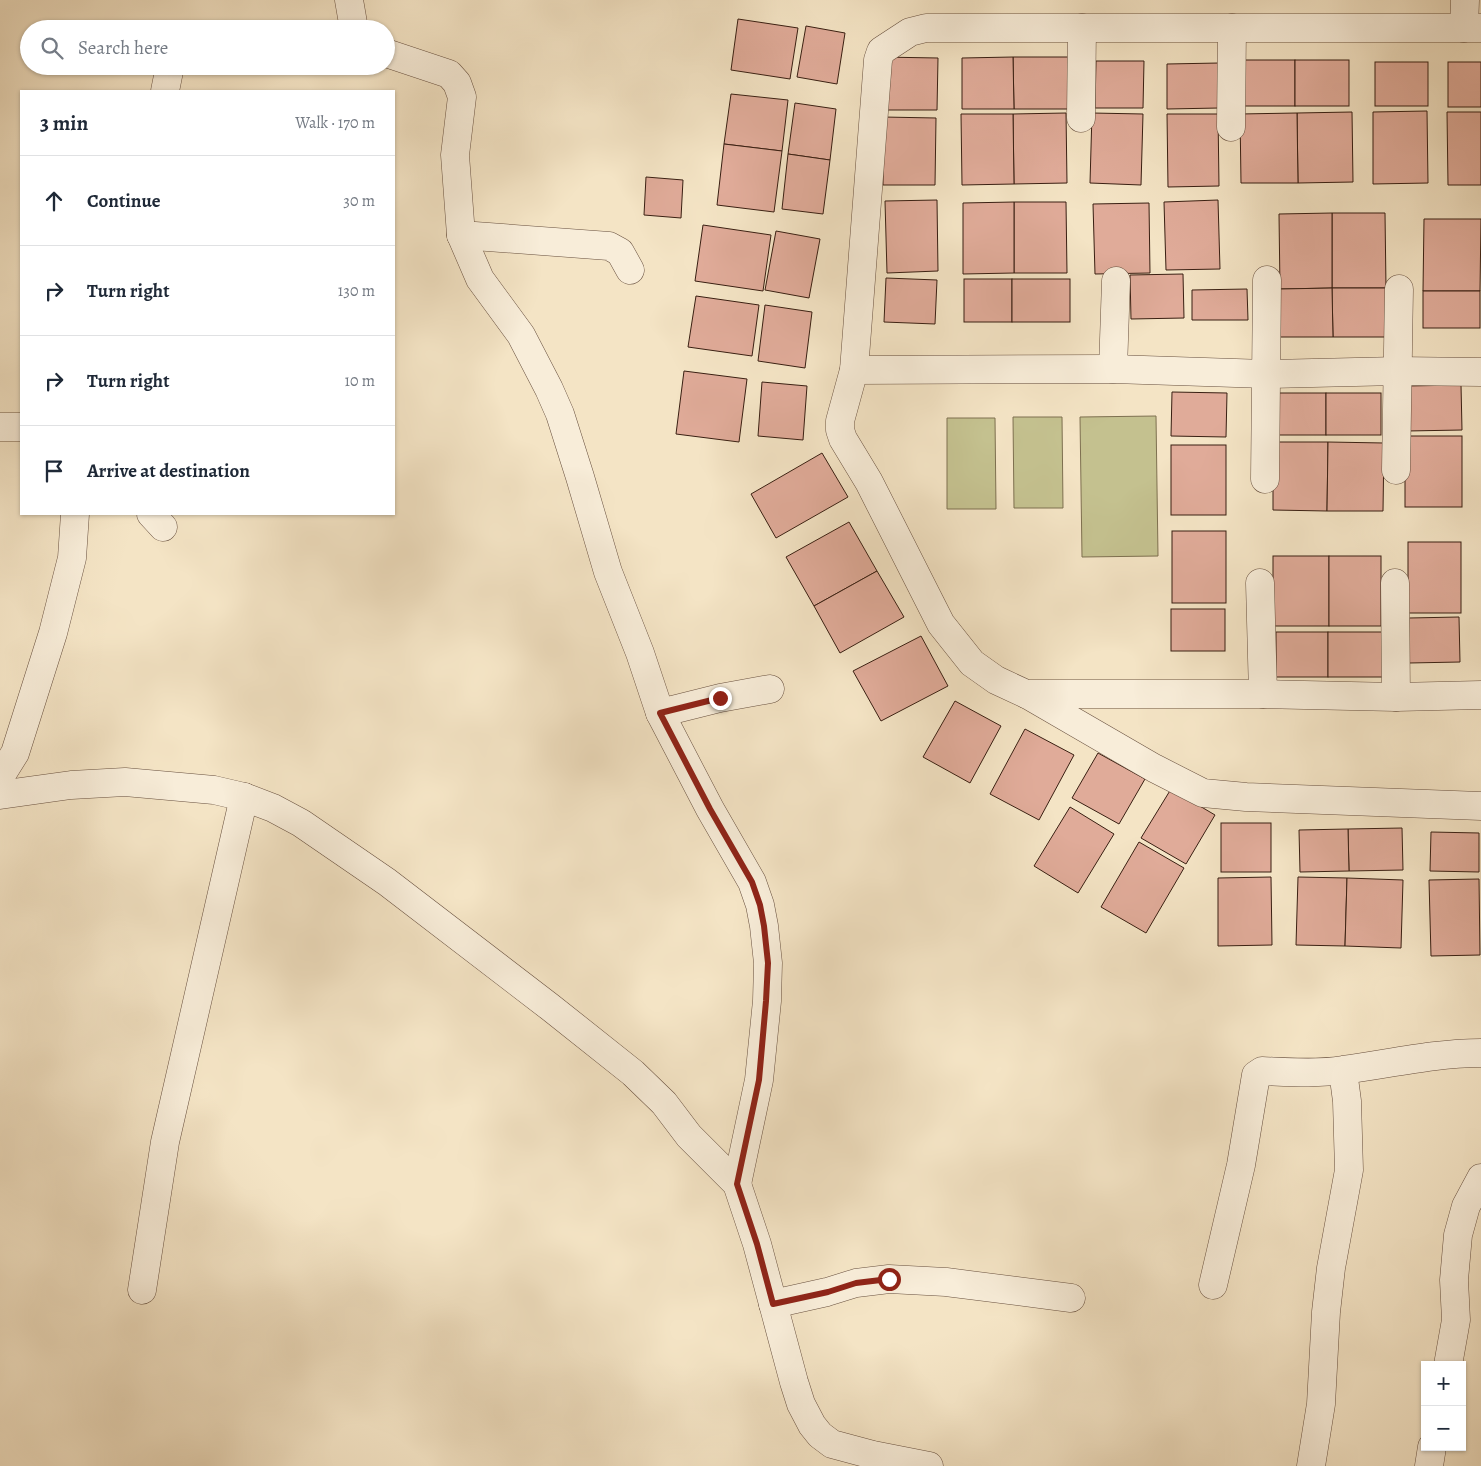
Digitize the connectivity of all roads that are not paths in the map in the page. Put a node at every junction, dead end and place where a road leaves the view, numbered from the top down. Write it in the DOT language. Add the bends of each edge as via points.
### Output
graph roads {
  1 [pos="349,0"];
  2 [pos="1465,0"];
  3 [pos="352,20"];
  4 [pos="1082,28"];
  5 [pos="1232,28"];
  6 [pos="1473,28"];
  7 [pos="395,56"];
  8 [pos="168,75"];
  9 [pos="165,90"];
  10 [pos="1081,118"];
  11 [pos="1231,127"];
  12 [pos="461,235"];
  13 [pos="630,270"];
  14 [pos="1267,280"];
  15 [pos="1116,281"];
  16 [pos="1399,289"];
  17 [pos="1113,369"];
  18 [pos="854,370"];
  19 [pos="1398,371"];
  20 [pos="1481,372"];
  21 [pos="1266,374"];
  22 [pos="0,427"];
  23 [pos="20,427"];
  24 [pos="1396,470"];
  25 [pos="1265,478"];
  26 [pos="75,515"];
  27 [pos="1260,583"];
  28 [pos="1395,583"];
  29 [pos="770,689"];
  30 [pos="1026,694"];
  31 [pos="1263,694"];
  32 [pos="1481,695"];
  33 [pos="1396,696"];
  34 [pos="660,713"];
  35 [pos="0,777"];
  36 [pos="0,795"];
  37 [pos="244,797"];
  38 [pos="1481,806"];
  39 [pos="1481,1053"];
  40 [pos="1343,1070"];
  41 [pos="1481,1178"];
  42 [pos="737,1184"];
  43 [pos="1473,1208"];
  44 [pos="1213,1285"];
  45 [pos="142,1290"];
  46 [pos="1071,1298"];
  47 [pos="773,1304"];
  48 [pos="1449,1361"];
  49 [pos="1431,1451"];
  50 [pos="832,1455"];
  51 [pos="929,1466"];
  52 [pos="1311,1466"];
  53 [pos="1429,1466"];
  1 -- 3 [label="street"];
  2 -- 6 [label="street"];
  4 -- 5 [label="street"];
  4 -- 10 [label="street"];
  4 -- 18 [label="street" via="926,28 910,32 881,51"];
  5 -- 6 [label="street"];
  5 -- 11 [label="street"];
  7 -- 12 [label="street" via="449,74 457,83 462,97 455,156"];
  8 -- 9 [label="street"];
  12 -- 13 [label="street" via="609,246 620,252"];
  12 -- 34 [label="street" via="480,279 521,336 550,388 608,572"];
  14 -- 21 [label="street"];
  15 -- 17 [label="street"];
  16 -- 19 [label="street"];
  17 -- 18 [label="street"];
  17 -- 21 [label="street"];
  18 -- 30 [label="street" via="840,421 843,439 869,482 942,624 972,663 996,680"];
  19 -- 20 [label="street"];
  19 -- 21 [label="street"];
  19 -- 24 [label="street"];
  21 -- 25 [label="street"];
  22 -- 23 [label="street"];
  26 -- 35 [label="street" via="72,558 53,632 15,753"];
  27 -- 31 [label="street"];
  28 -- 33 [label="street"];
  29 -- 34 [label="street"];
  30 -- 31 [label="street"];
  30 -- 38 [label="street" via="1203,793"];
  31 -- 33 [label="street"];
  32 -- 33 [label="street"];
  34 -- 42 [label="street" via="752,882 764,926 768,963 759,1080"];
  36 -- 37 [label="street" via="125,782 214,790"];
  37 -- 42 [label="street" via="273,808 309,829 387,882 550,1006 633,1073"];
  37 -- 45 [label="street" via="165,1142"];
  39 -- 40 [label="street" via="1410,1059"];
  40 -- 44 [label="street" via="1262,1070 1256,1075 1241,1165"];
  40 -- 52 [label="street" via="1349,1170 1331,1268 1321,1404"];
  41 -- 43 [label="street"];
  42 -- 47 [label="street"];
  43 -- 48 [label="street" via="1458,1236 1454,1280 1456,1320"];
  46 -- 47 [label="street" via="946,1282 889,1279 856,1283"];
  47 -- 50 [label="street" via="801,1404"];
  49 -- 53 [label="street"];
  50 -- 51 [label="street" via="873,1455"];
}
